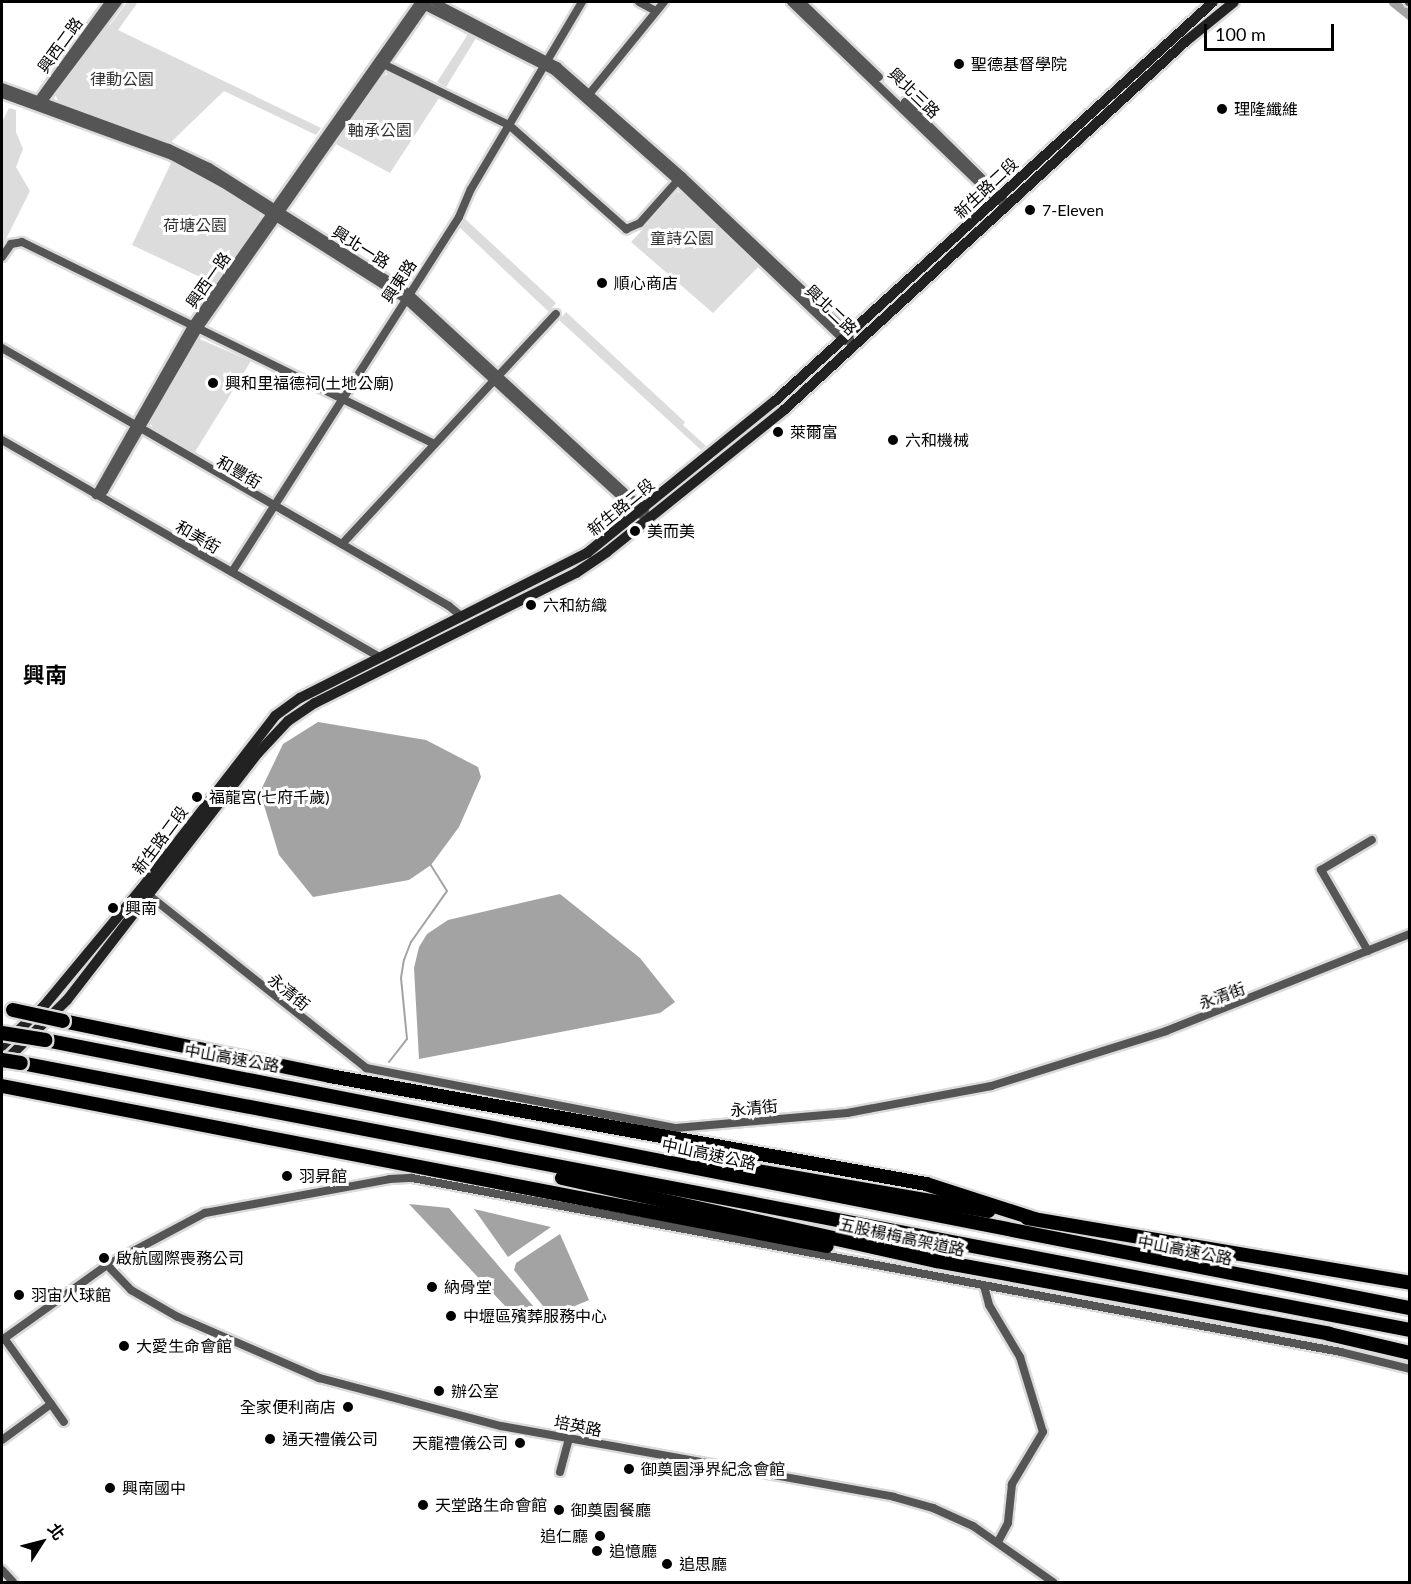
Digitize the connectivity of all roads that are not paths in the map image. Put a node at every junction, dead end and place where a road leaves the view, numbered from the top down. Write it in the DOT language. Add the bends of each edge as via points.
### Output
graph roads {
  1 [pos="109,2"];
  2 [pos="118,2"];
  3 [pos="435,2"];
  4 [pos="582,2"];
  5 [pos="639,2"];
  6 [pos="664,2"];
  7 [pos="791,2"];
  8 [pos="801,2"];
  9 [pos="1213,2"];
  10 [pos="1234,2"];
  11 [pos="422,3"];
  12 [pos="656,11"];
  13 [pos="547,62"];
  14 [pos="381,63"];
  15 [pos="2,87"];
  16 [pos="2,94"];
  17 [pos="587,96"];
  18 [pos="39,103"];
  19 [pos="509,125"];
  20 [pos="680,178"];
  21 [pos="998,197"];
  22 [pos="1007,205"];
  23 [pos="275,213"];
  24 [pos="2,257"];
  25 [pos="406,295"];
  26 [pos="556,314"];
  27 [pos="195,328"];
  28 [pos="846,337"];
  29 [pos="2,348"];
  30 [pos="852,349"];
  31 [pos="496,378"];
  32 [pos="342,398"];
  33 [pos="136,428"];
  34 [pos="2,440"];
  35 [pos="434,444"];
  36 [pos="96,495"];
  37 [pos="272,507"];
  38 [pos="643,513"];
  39 [pos="342,544"];
  40 [pos="232,572"];
  41 [pos="462,617"];
  42 [pos="381,658"];
  43 [pos="1372,840"];
  44 [pos="145,892"];
  45 [pos="1410,934"];
  46 [pos="1368,951"];
  47 [pos="7,1009"];
  48 [pos="2,1033"];
  49 [pos="2,1046"];
  50 [pos="2,1060"];
  51 [pos="2,1065"];
  52 [pos="2,1086"];
  53 [pos="452,1118"];
  54 [pos="391,1137"];
  55 [pos="1035,1219"];
  56 [pos="938,1261"];
  57 [pos="107,1265"];
  58 [pos="1410,1283"];
  59 [pos="984,1286"];
  60 [pos="1410,1308"];
  61 [pos="1410,1330"];
  62 [pos="3,1339"];
  63 [pos="1410,1353"];
  64 [pos="1410,1369"];
  65 [pos="51,1404"];
  66 [pos="64,1422"];
  67 [pos="569,1438"];
  68 [pos="2,1440"];
  69 [pos="560,1472"];
  70 [pos="998,1542"];
  71 [pos="2,1570"];
  72 [pos="13,1582"];
  73 [pos="1053,1582"];
  1 -- 18 [label="street, 興西二路"];
  2 -- 18 [label="street"];
  3 -- 13 [label="street, 興北二路"];
  4 -- 13 [label="street, 興東路"];
  5 -- 12 [label="street"];
  6 -- 12 [label="street"];
  7 -- 21 [label="street"];
  8 -- 21 [label="street, 興北三路"];
  9 -- 21 [label="main road, 新生路二段"];
  10 -- 22 [label="main road, 新生路二段"];
  11 -- 13 [label="street, 興北二路"];
  11 -- 14 [label="street"];
  12 -- 17 [label="street"];
  13 -- 17 [label="street, 興北二路"];
  13 -- 19 [label="street, 興東路"];
  14 -- 19 [label="street"];
  14 -- 23 [label="street, 興西一路"];
  15 -- 18 [label="street"];
  16 -- 18 [label="street"];
  17 -- 20 [label="street, 興北二路"];
  18 -- 23 [label="street" via="170,148"];
  19 -- 20 [label="street" via="626,229 640,223"];
  19 -- 25 [label="street, 興東路" via="459,217"];
  20 -- 28 [label="street, 興北二路"];
  21 -- 22 [label="street, 興北三路"];
  21 -- 28 [label="main road, 新生路二段"];
  22 -- 30 [label="main road, 新生路二段"];
  23 -- 25 [label="street"];
  23 -- 27 [label="street, 興西一路"];
  24 -- 27 [label="street" via="11,244 22,242"];
  25 -- 31 [label="street"];
  25 -- 32 [label="street, 興東路"];
  26 -- 31 [label="street"];
  27 -- 32 [label="street"];
  27 -- 33 [label="street, 興西一路"];
  28 -- 30 [label="street, 興北二路"];
  28 -- 38 [label="main road, 新生路二段"];
  29 -- 33 [label="street, 和豐街"];
  30 -- 38 [label="main road, 新生路二段" via="784,410"];
  31 -- 35 [label="street"];
  31 -- 38 [label="street"];
  32 -- 35 [label="street"];
  32 -- 37 [label="street, 興東路"];
  33 -- 36 [label="street, 興西一路"];
  33 -- 37 [label="street, 和豐街"];
  34 -- 36 [label="street, 和美街"];
  35 -- 39 [label="street"];
  36 -- 40 [label="street, 和美街"];
  37 -- 39 [label="street, 和豐街"];
  37 -- 40 [label="street, 興東路"];
  38 -- 41 [label="main road, 新生路二段" via="587,553"];
  38 -- 44 [label="main road, 新生路二段" via="576,573 288,721"];
  39 -- 41 [label="street, 和豐街"];
  40 -- 42 [label="street, 和美街"];
  41 -- 42 [label="main road, 新生路二段"];
  42 -- 44 [label="main road, 新生路二段" via="300,698 274,716"];
  43 -- 46 [label="street" via="1321,870"];
  44 -- 46 [label="street, 永清街" via="366,1068 676,1128 859,1111 992,1086 1176,1028"];
  44 -- 49 [label="main road, 新生路二段" via="43,1007"];
  44 -- 51 [label="main road, 新生路二段" via="67,1000"];
  45 -- 46 [label="street, 永清街"];
  47 -- 55 [label="highway, bridge" via="352,1080 926,1184"];
  48 -- 53 [label="highway, 中山高速公路, bridge"];
  50 -- 54 [label="highway, bridge"];
  52 -- 56 [label="highway" via="783,1240"];
  53 -- 55 [label="highway"];
  53 -- 60 [label="highway, 中山高速公路" via="1120,1254"];
  54 -- 56 [label="highway, 五股楊梅高架道路" via="693,1210"];
  54 -- 61 [label="highway"];
  55 -- 58 [label="highway"];
  56 -- 63 [label="highway, 五股楊梅高架道路"];
  57 -- 59 [label="street" via="176,1227 223,1208 390,1179 427,1180"];
  57 -- 62 [label="street"];
  57 -- 67 [label="street, 培英路" via="131,1290 178,1317 319,1378 451,1414"];
  59 -- 64 [label="street" via="1341,1352"];
  59 -- 70 [label="street" via="989,1305 1020,1357 1043,1432 1012,1484 1008,1523"];
  62 -- 65 [label="street"];
  65 -- 66 [label="street"];
  65 -- 68 [label="street"];
  67 -- 69 [label="street"];
  67 -- 70 [label="street, 培英路" via="851,1486 933,1508"];
  70 -- 73 [label="street, 培英路"];
  71 -- 72 [label="street"];
}
